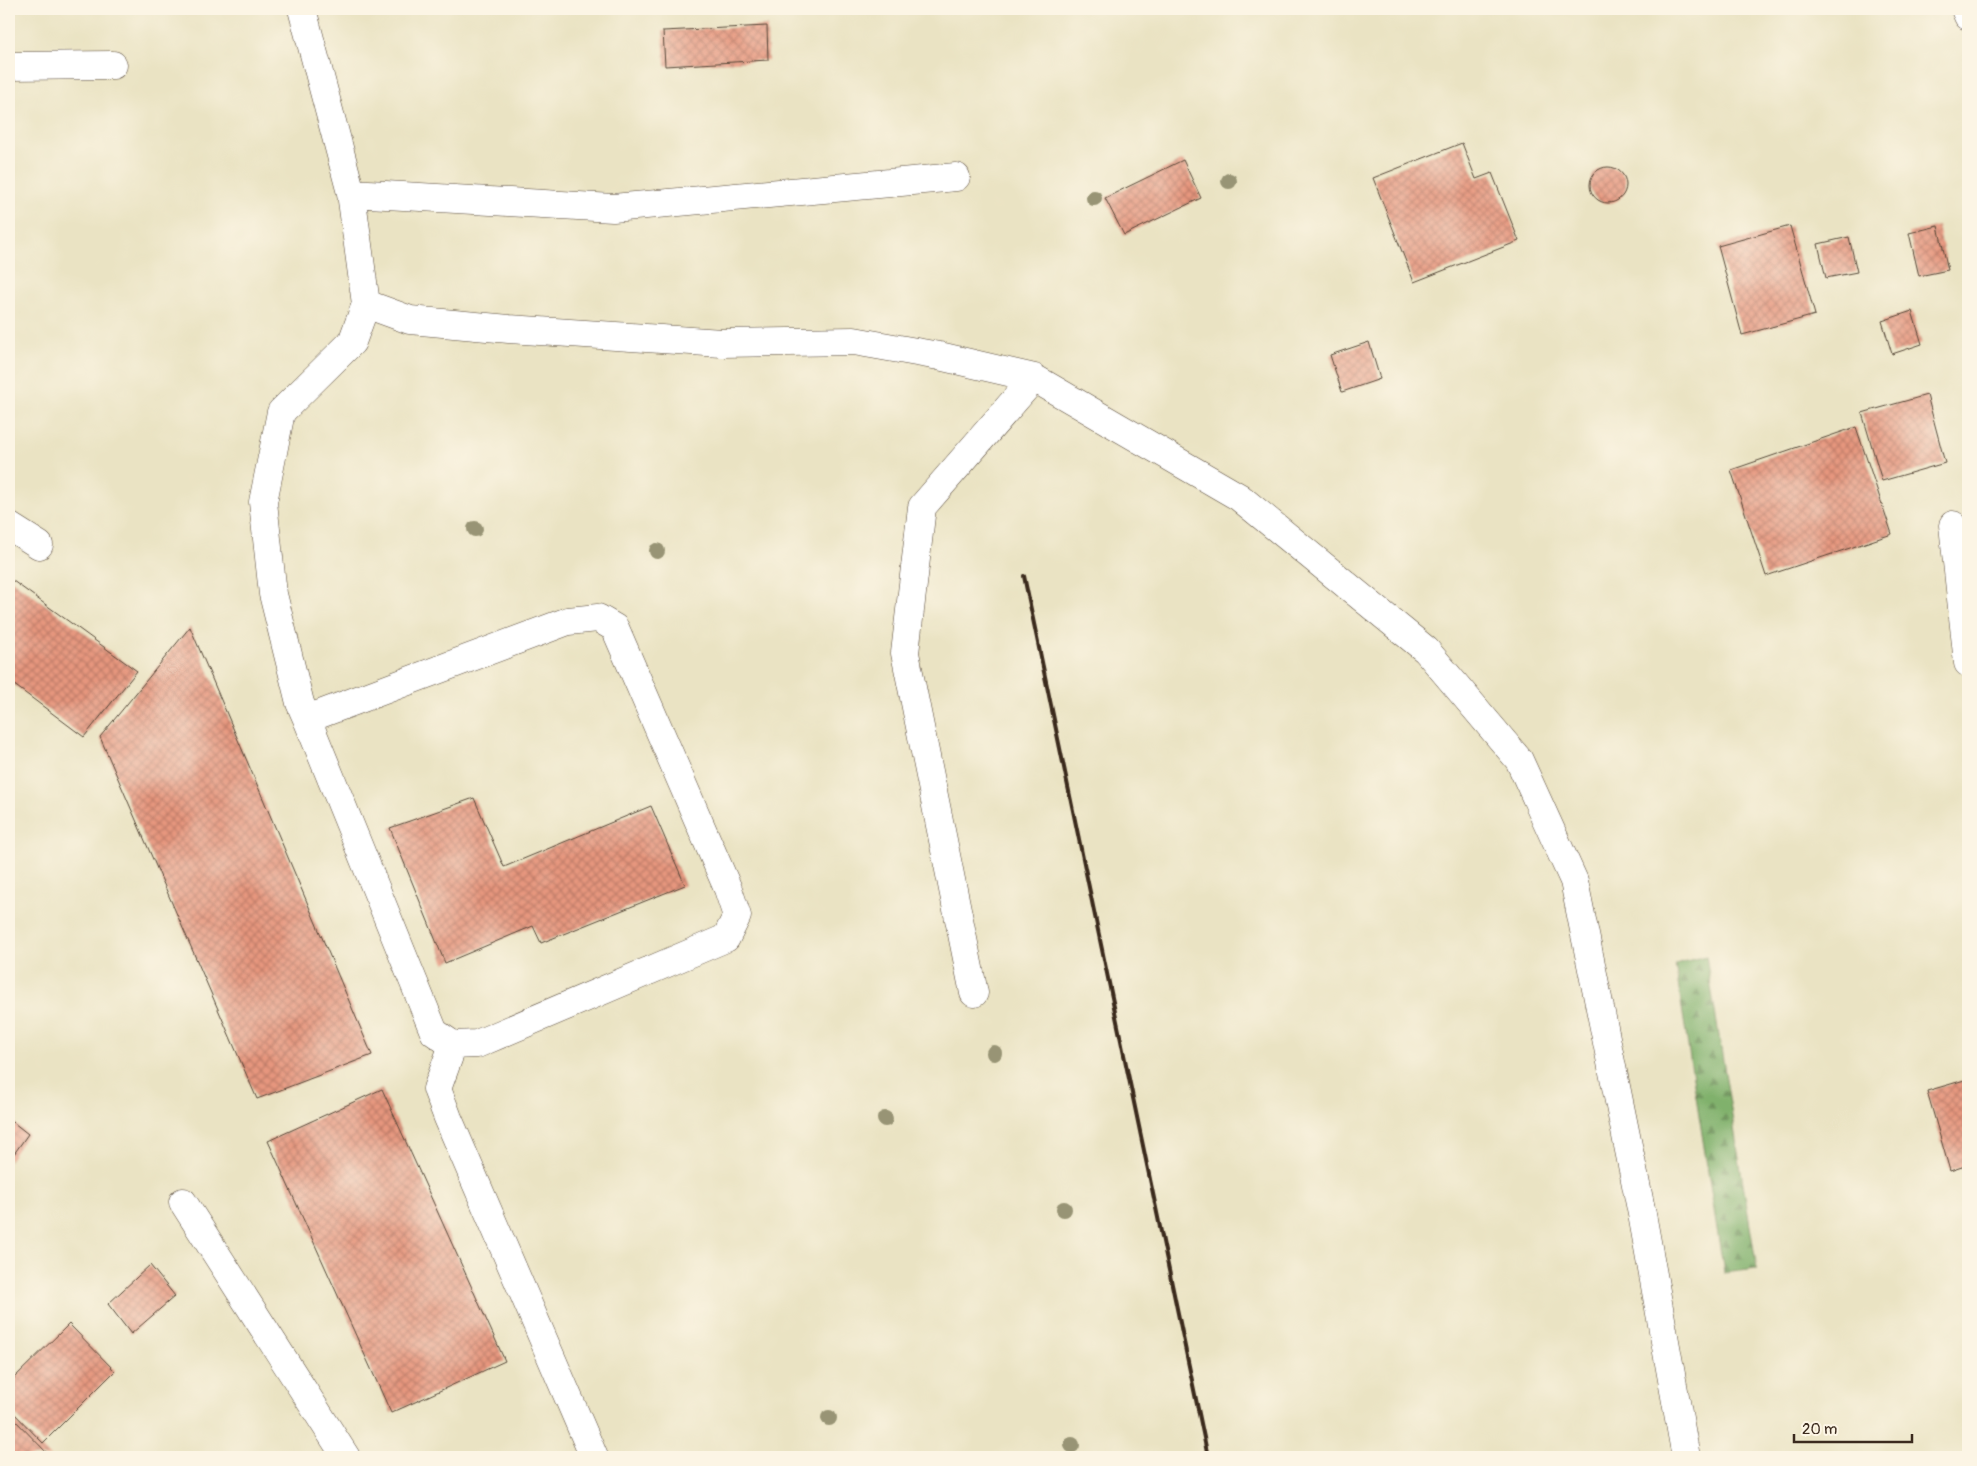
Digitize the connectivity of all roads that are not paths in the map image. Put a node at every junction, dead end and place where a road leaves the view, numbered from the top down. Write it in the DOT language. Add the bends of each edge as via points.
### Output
graph roads {
  1 [pos="302,9"];
  2 [pos="1964,9"];
  3 [pos="1968,16"];
  4 [pos="113,65"];
  5 [pos="9,66"];
  6 [pos="956,176"];
  7 [pos="352,193"];
  8 [pos="366,304"];
  9 [pos="1034,378"];
  10 [pos="1954,525"];
  11 [pos="9,526"];
  12 [pos="39,545"];
  13 [pos="1968,664"];
  14 [pos="306,719"];
  15 [pos="974,993"];
  16 [pos="453,1045"];
  17 [pos="183,1202"];
  18 [pos="346,1457"];
  19 [pos="594,1457"];
  20 [pos="1686,1457"];
  1 -- 7 [label="lane"];
  2 -- 3 [label="lane"];
  4 -- 5 [label="lane"];
  6 -- 7 [label="lane" via="613,208"];
  7 -- 8 [label="lane"];
  8 -- 9 [label="lane" via="410,320 509,329 722,343 854,341"];
  8 -- 14 [label="lane" via="352,342 281,412 263,502 273,594"];
  9 -- 15 [label="lane" via="922,507 905,653"];
  9 -- 20 [label="lane" via="1239,497 1426,650 1519,760 1574,881 1642,1214"];
  10 -- 13 [label="lane"];
  11 -- 12 [label="lane"];
  14 -- 16 [label="lane" via="434,1032"];
  14 -- 16 [label="lane" via="568,621 598,618 615,628 737,916 726,938 477,1044"];
  16 -- 19 [label="lane" via="437,1089"];
  17 -- 18 [label="lane"];
}
